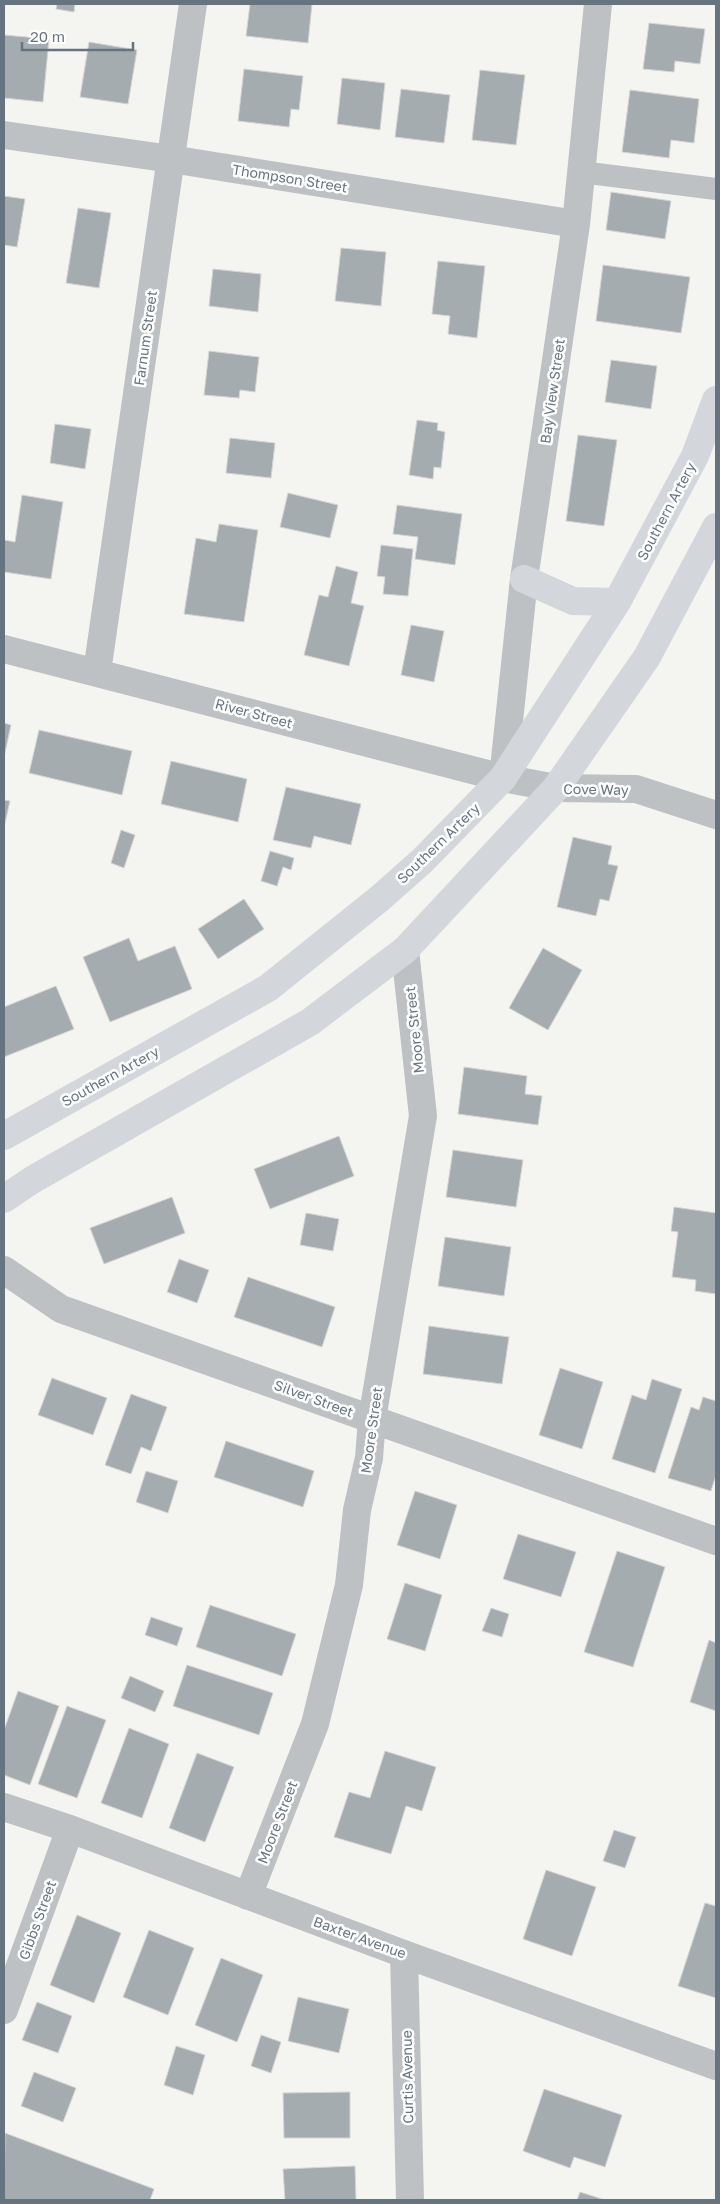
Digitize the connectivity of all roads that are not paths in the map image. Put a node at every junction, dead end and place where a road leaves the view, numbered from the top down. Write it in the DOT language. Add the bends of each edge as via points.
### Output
graph roads {
  1 [pos="192,4"];
  2 [pos="598,4"];
  3 [pos="4,135"];
  4 [pos="171,159"];
  5 [pos="581,172"];
  6 [pos="716,189"];
  7 [pos="576,224"];
  8 [pos="716,400"];
  9 [pos="716,527"];
  10 [pos="524,579"];
  11 [pos="616,602"];
  12 [pos="4,650"];
  13 [pos="97,672"];
  14 [pos="503,778"];
  15 [pos="556,788"];
  16 [pos="716,815"];
  17 [pos="405,950"];
  18 [pos="4,1136"];
  19 [pos="4,1200"];
  20 [pos="4,1270"];
  21 [pos="372,1419"];
  22 [pos="716,1541"];
  23 [pos="4,1807"];
  24 [pos="70,1829"];
  25 [pos="248,1896"];
  26 [pos="404,1954"];
  27 [pos="4,2010"];
  28 [pos="716,2066"];
  29 [pos="410,2200"];
  1 -- 4 [label="street, Farnum Street"];
  2 -- 5 [label="street, Bay View Street"];
  3 -- 4 [label="street, Thompson Street"];
  4 -- 7 [label="street, Thompson Street"];
  4 -- 13 [label="street, Farnum Street"];
  5 -- 6 [label="lane"];
  5 -- 7 [label="street, Bay View Street"];
  7 -- 10 [label="street, Bay View Street"];
  8 -- 11 [label="main road, Southern Artery" via="696,456"];
  9 -- 15 [label="main road" via="647,657"];
  10 -- 11 [label="main road" via="573,601"];
  10 -- 14 [label="street, Bay View Street"];
  11 -- 14 [label="main road, Southern Artery"];
  12 -- 13 [label="street, River Street"];
  13 -- 14 [label="street, River Street"];
  14 -- 15 [label="street, Cove Way"];
  14 -- 18 [label="main road, Southern Artery" via="380,899 268,988"];
  15 -- 16 [label="street, Cove Way" via="636,789"];
  15 -- 17 [label="main road"];
  17 -- 19 [label="main road" via="310,1022 32,1180"];
  17 -- 21 [label="street, Moore Street" via="423,1116"];
  20 -- 21 [label="street, Silver Street" via="61,1309"];
  21 -- 22 [label="street, Silver Street"];
  21 -- 25 [label="street, Moore Street" via="349,1585 315,1724"];
  23 -- 24 [label="street, Baxter Avenue"];
  24 -- 25 [label="street, Baxter Avenue"];
  24 -- 27 [label="street, Gibbs Street"];
  25 -- 26 [label="street, Baxter Avenue"];
  26 -- 28 [label="street, Baxter Avenue"];
  26 -- 29 [label="street, Curtis Avenue"];
}
